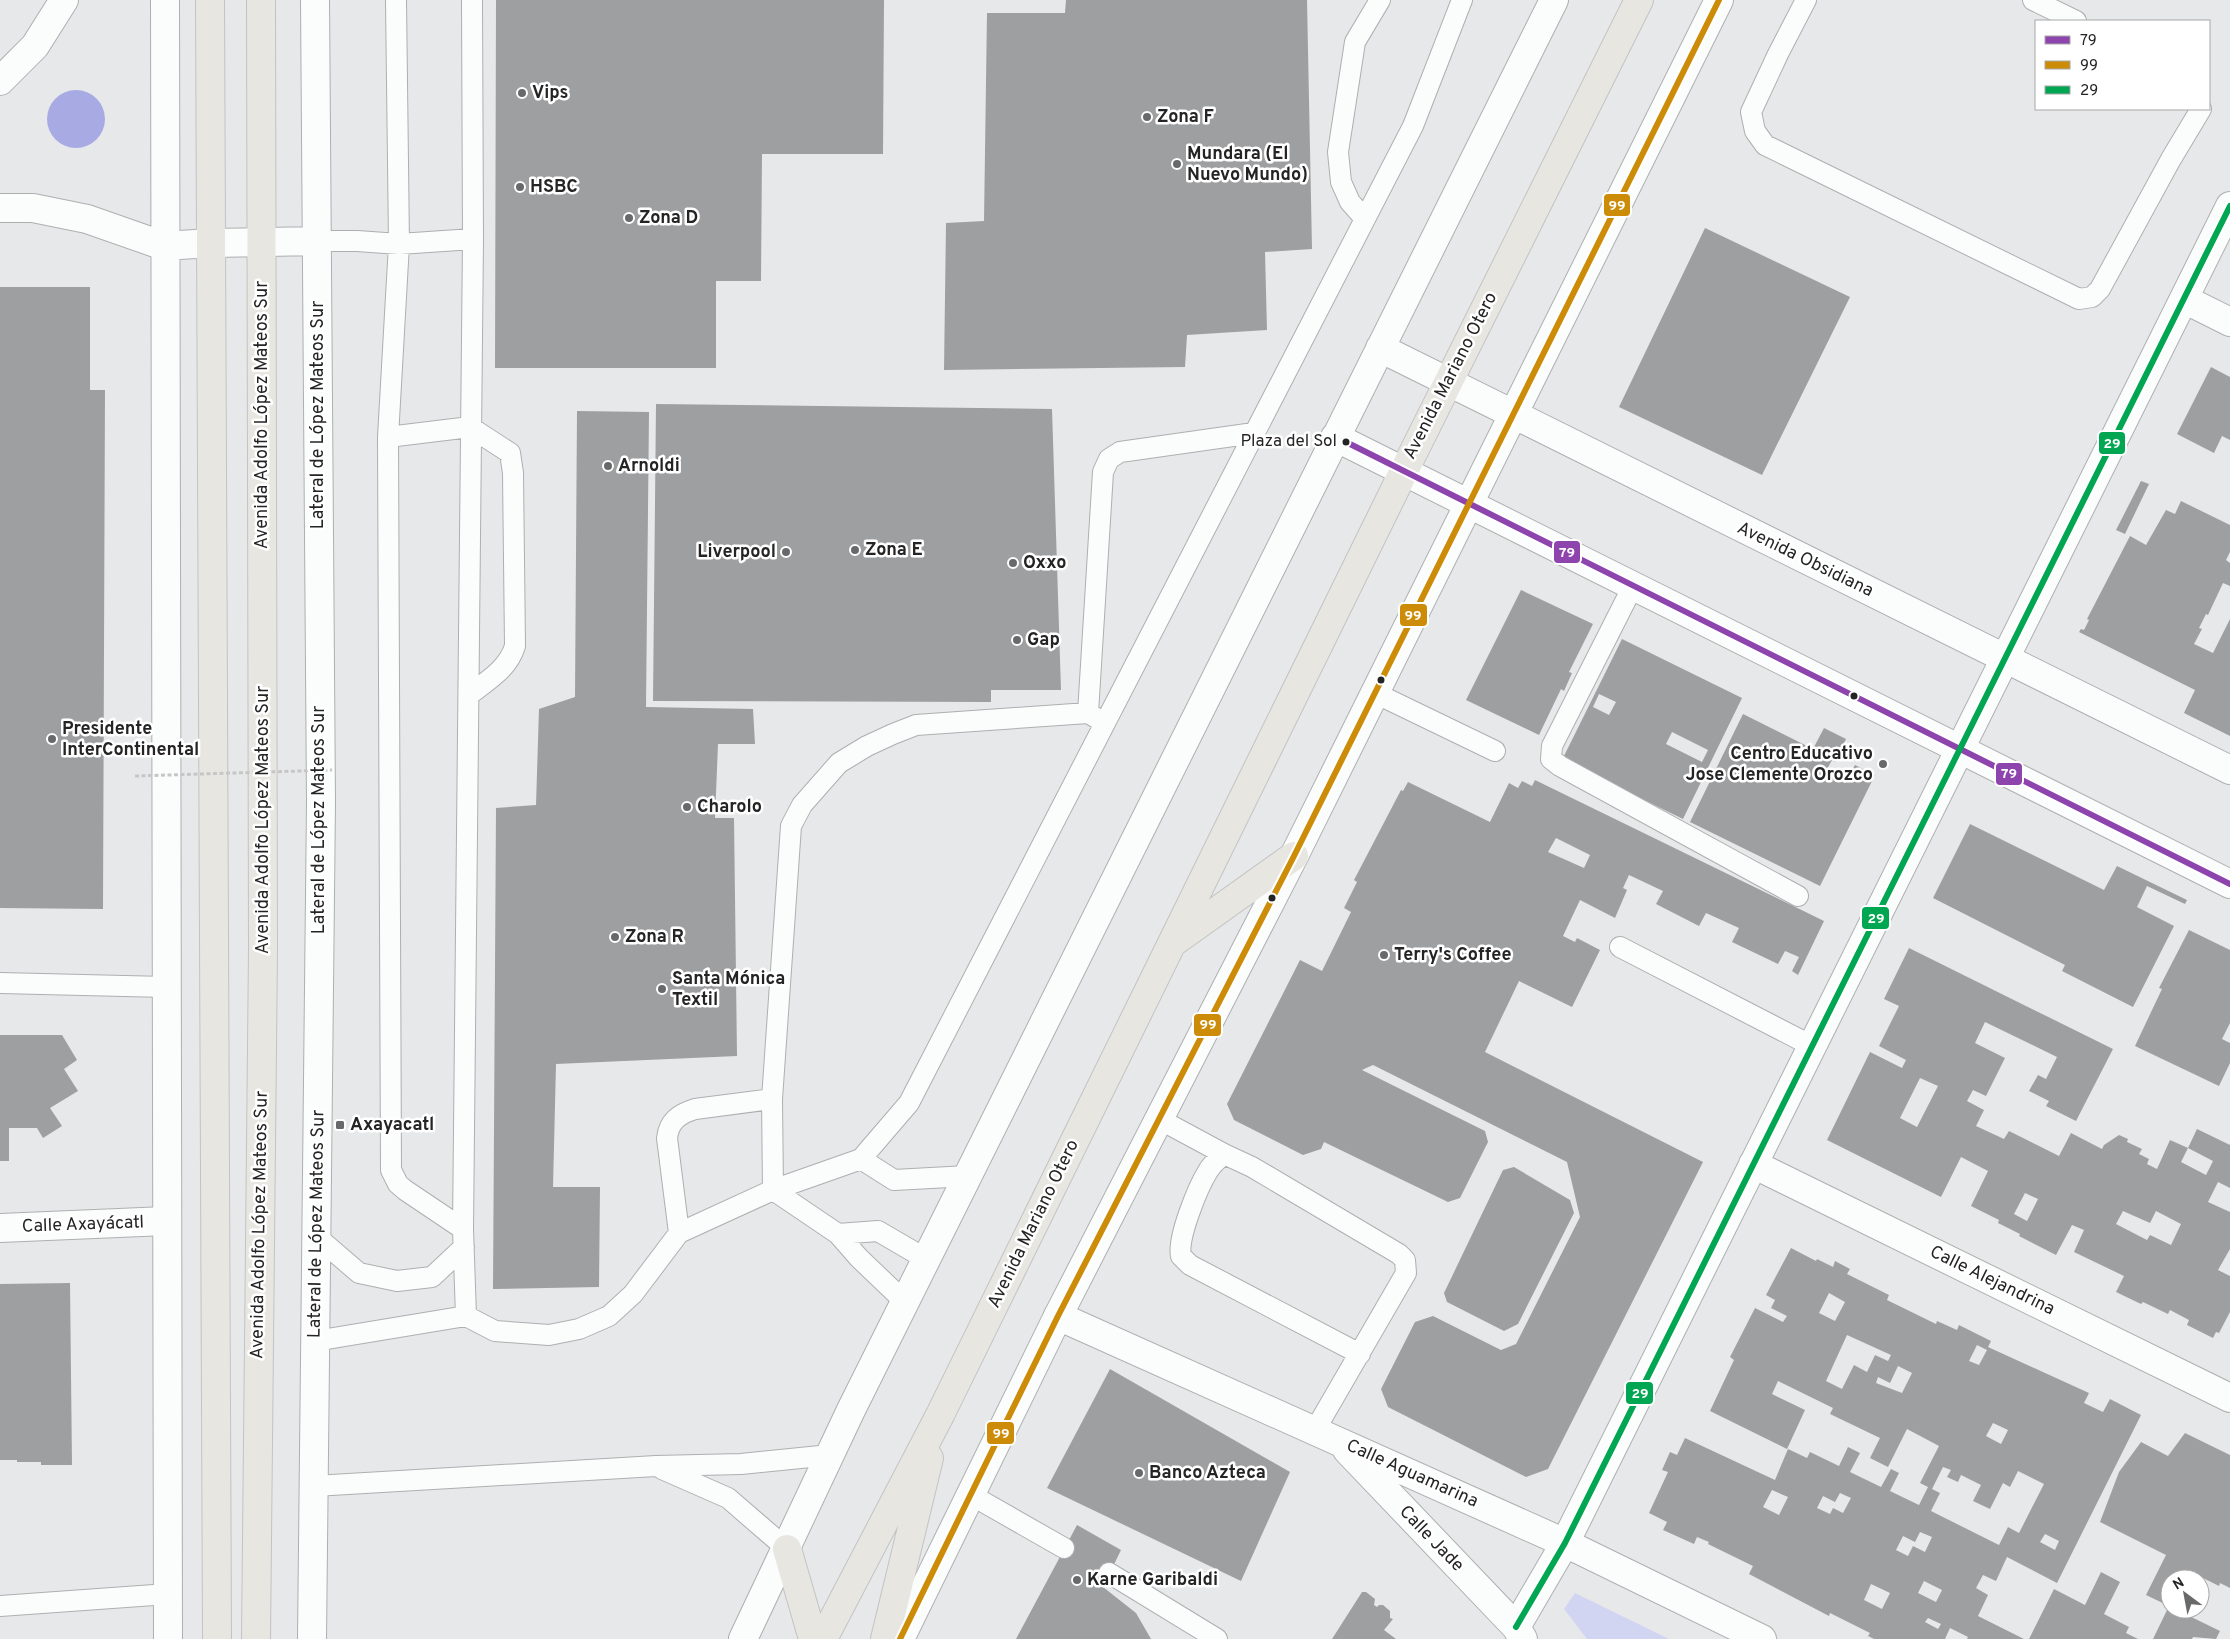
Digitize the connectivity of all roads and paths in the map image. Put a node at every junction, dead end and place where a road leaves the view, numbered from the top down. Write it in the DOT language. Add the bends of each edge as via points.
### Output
graph roads {
  1 [pos="64,0"];
  2 [pos="165,0"];
  3 [pos="210,0"];
  4 [pos="261,0"];
  5 [pos="316,0"];
  6 [pos="396,0"];
  7 [pos="472,0"];
  8 [pos="1380,0"];
  9 [pos="1462,0"];
  10 [pos="1554,0"];
  11 [pos="1639,0"];
  12 [pos="1719,0"];
  13 [pos="1806,0"];
  14 [pos="2034,0"];
  15 [pos="2074,20"];
  16 [pos="0,81"];
  17 [pos="2199,110"];
  18 [pos="2230,206"];
  19 [pos="0,208"];
  20 [pos="1365,219"];
  21 [pos="473,239"];
  22 [pos="261,241"];
  23 [pos="316,241"];
  24 [pos="211,243"];
  25 [pos="399,244"];
  26 [pos="164,246"];
  27 [pos="2184,299"];
  28 [pos="2230,322"];
  29 [pos="1380,348"];
  30 [pos="1448,382"];
  31 [pos="1514,415"];
  32 [pos="470,427"];
  33 [pos="1254,433"];
  34 [pos="388,437"];
  35 [pos="1335,437"];
  36 [pos="1404,471"];
  37 [pos="1470,504"];
  38 [pos="1633,586"];
  39 [pos="2005,659"];
  40 [pos="1375,693"];
  41 [pos="469,695"];
  42 [pos="1088,714"];
  43 [pos="1105,723"];
  44 [pos="1960,749"];
  45 [pos="1495,751"];
  46 [pos="332,770"];
  47 [pos="2230,770"];
  48 [pos="135,776"];
  49 [pos="1294,856"];
  50 [pos="2230,884"];
  51 [pos="1798,896"];
  52 [pos="1172,944"];
  53 [pos="1620,947"];
  54 [pos="0,982"];
  55 [pos="166,987"];
  56 [pos="1812,1046"];
  57 [pos="772,1099"];
  58 [pos="1159,1119"];
  59 [pos="1224,1154"];
  60 [pos="861,1159"];
  61 [pos="1753,1164"];
  62 [pos="968,1176"];
  63 [pos="773,1190"];
  64 [pos="166,1222"];
  65 [pos="0,1228"];
  66 [pos="679,1233"];
  67 [pos="838,1234"];
  68 [pos="316,1236"];
  69 [pos="463,1238"];
  70 [pos="926,1259"];
  71 [pos="905,1302"];
  72 [pos="466,1316"];
  73 [pos="1058,1316"];
  74 [pos="316,1341"];
  75 [pos="1360,1354"];
  76 [pos="2230,1398"];
  77 [pos="940,1415"];
  78 [pos="1326,1435"];
  79 [pos="830,1456"];
  80 [pos="656,1466"];
  81 [pos="314,1486"];
  82 [pos="971,1495"];
  83 [pos="1565,1542"];
  84 [pos="1064,1548"];
  85 [pos="787,1549"];
  86 [pos="1109,1574"];
  87 [pos="168,1594"];
  88 [pos="0,1606"];
  89 [pos="1519,1633"];
  90 [pos="168,1639"];
  91 [pos="216,1639"];
  92 [pos="256,1639"];
  93 [pos="312,1639"];
  94 [pos="743,1639"];
  95 [pos="814,1639"];
  96 [pos="824,1639"];
  97 [pos="885,1639"];
  98 [pos="900,1639"];
  99 [pos="1217,1639"];
  100 [pos="1762,1639"];
  1 -- 16 [label="main road" via="35,46"];
  2 -- 26 [label="main road"];
  3 -- 24 [label="main road"];
  4 -- 22 [label="main road, Avenida Adolfo López Mateos Sur"];
  5 -- 23 [label="main road, Lateral de López Mateos Sur"];
  6 -- 25 [label="lane"];
  7 -- 21 [label="lane"];
  8 -- 20 [label="lane" via="1355,42 1338,152 1341,182 1350,202"];
  9 -- 20 [label="lane" via="1413,126"];
  10 -- 29 [label="main road"];
  11 -- 30 [label="main road, Avenida Mariano Otero"];
  12 -- 31 [label="main road"];
  13 -- 17 [label="lane" via="1751,112 1756,131 1765,145 2080,299 2092,297 2100,289"];
  14 -- 15 [label="lane"];
  18 -- 27 [label="main road"];
  19 -- 26 [label="main road" via="33,208 87,219"];
  20 -- 33 [label="lane"];
  21 -- 25 [label="lane"];
  21 -- 32 [label="lane"];
  22 -- 23 [label="main road"];
  22 -- 24 [label="main road"];
  22 -- 92 [label="main road, Avenida Adolfo López Mateos Sur" via="263,949"];
  23 -- 25 [label="lane"];
  23 -- 68 [label="main road, Lateral de López Mateos Sur" via="321,802"];
  24 -- 26 [label="main road"];
  24 -- 91 [label="main road"];
  25 -- 34 [label="lane"];
  26 -- 55 [label="main road"];
  27 -- 28 [label="main road"];
  27 -- 39 [label="main road"];
  29 -- 30 [label="main road, Avenida Obsidiana"];
  29 -- 35 [label="main road"];
  30 -- 31 [label="main road, Avenida Obsidiana"];
  30 -- 36 [label="main road, Avenida Mariano Otero"];
  31 -- 37 [label="main road"];
  31 -- 39 [label="main road, Avenida Obsidiana"];
  32 -- 34 [label="lane"];
  32 -- 41 [label="lane"];
  32 -- 41 [label="lane" via="510,453 516,646 502,669"];
  33 -- 42 [label="lane" via="1120,452 1109,459 1103,472"];
  33 -- 43 [label="lane"];
  34 -- 69 [label="lane" via="391,1170 398,1184"];
  35 -- 36 [label="main road"];
  35 -- 62 [label="main road"];
  36 -- 37 [label="main road"];
  36 -- 52 [label="main road, Avenida Mariano Otero"];
  37 -- 38 [label="main road"];
  37 -- 40 [label="main road"];
  38 -- 44 [label="main road"];
  38 -- 51 [label="lane" via="1552,746 1551,759"];
  39 -- 44 [label="main road"];
  39 -- 47 [label="main road, Avenida Obsidiana"];
  40 -- 45 [label="lane"];
  40 -- 49 [label="main road"];
  41 -- 69 [label="lane"];
  42 -- 43 [label="lane"];
  42 -- 57 [label="lane" via="916,725 867,746 839,763 802,805 791,826"];
  43 -- 60 [label="lane" via="909,1103"];
  44 -- 50 [label="main road"];
  44 -- 56 [label="main road"];
  46 -- 48 [label="path, bridge"];
  49 -- 52 [label="main road"];
  49 -- 58 [label="main road"];
  52 -- 77 [label="main road, Avenida Mariano Otero"];
  53 -- 56 [label="lane"];
  54 -- 55 [label="lane"];
  55 -- 64 [label="main road"];
  56 -- 61 [label="main road"];
  57 -- 63 [label="lane"];
  57 -- 66 [label="lane" via="695,1110 673,1120 667,1138"];
  58 -- 59 [label="lane"];
  58 -- 73 [label="main road"];
  59 -- 75 [label="lane" via="1260,1172 1405,1260 1406,1273"];
  59 -- 75 [label="lane" via="1208,1172 1197,1193 1181,1244 1181,1256 1190,1265"];
  60 -- 62 [label="lane" via="894,1180"];
  60 -- 63 [label="lane"];
  61 -- 76 [label="main road, Calle Alejandrina"];
  61 -- 83 [label="main road"];
  62 -- 70 [label="main road"];
  63 -- 66 [label="lane"];
  63 -- 67 [label="lane"];
  64 -- 65 [label="main road, Calle Axayácatl"];
  64 -- 87 [label="main road"];
  66 -- 72 [label="lane" via="634,1294 609,1316 580,1329 549,1335 495,1331"];
  67 -- 70 [label="lane" via="878,1231"];
  67 -- 71 [label="lane"];
  68 -- 69 [label="lane" via="359,1273 397,1281 432,1277"];
  68 -- 74 [label="main road, Lateral de López Mateos Sur"];
  69 -- 72 [label="lane"];
  70 -- 71 [label="main road"];
  71 -- 79 [label="main road"];
  72 -- 74 [label="lane"];
  73 -- 78 [label="main road, Calle Aguamarina"];
  73 -- 82 [label="main road"];
  74 -- 81 [label="main road, Lateral de López Mateos Sur"];
  75 -- 78 [label="lane"];
  77 -- 96 [label="main road, Avenida Mariano Otero"];
  77 -- 97 [label="main road"];
  78 -- 83 [label="main road, Calle Aguamarina"];
  78 -- 89 [label="main road, Calle Jade"];
  79 -- 80 [label="lane" via="741,1464"];
  79 -- 85 [label="main road"];
  80 -- 81 [label="lane"];
  80 -- 85 [label="lane" via="728,1498"];
  81 -- 93 [label="main road, Lateral de López Mateos Sur"];
  82 -- 84 [label="lane"];
  82 -- 98 [label="main road"];
  83 -- 89 [label="main road"];
  83 -- 100 [label="main road, Calle Aguamarina"];
  85 -- 94 [label="main road"];
  85 -- 95 [label="main road"];
  86 -- 99 [label="lane"];
  87 -- 88 [label="lane"];
  87 -- 90 [label="main road"];
}
